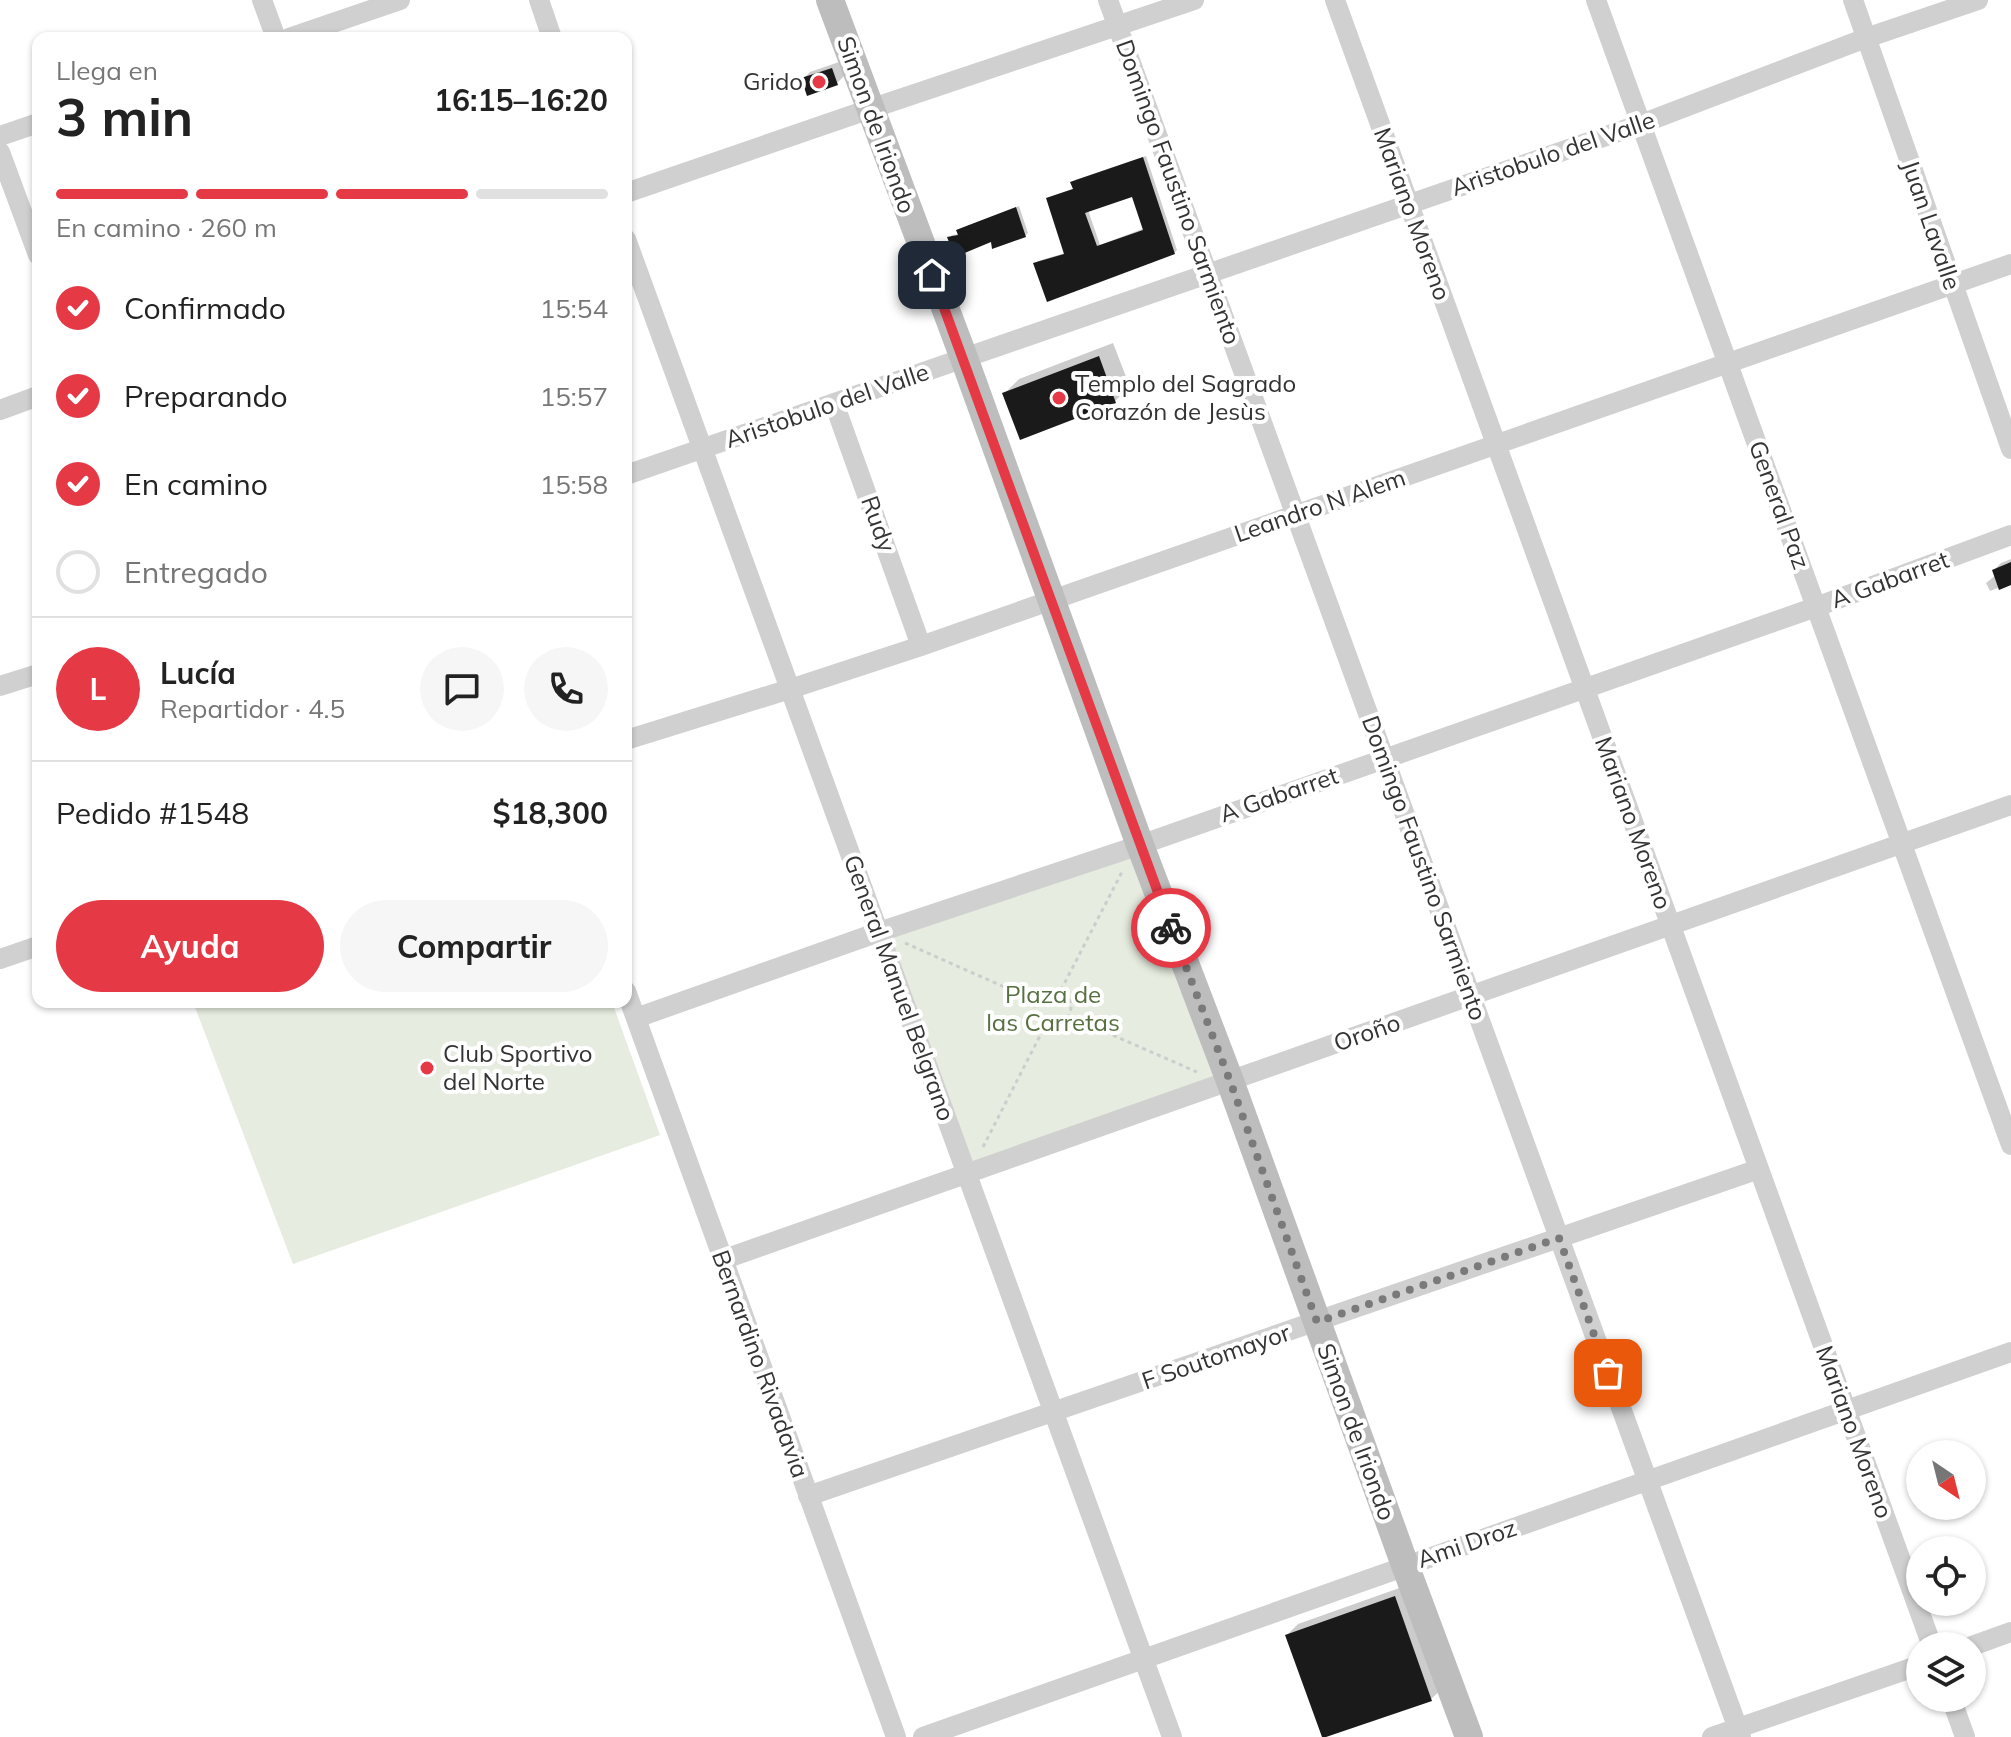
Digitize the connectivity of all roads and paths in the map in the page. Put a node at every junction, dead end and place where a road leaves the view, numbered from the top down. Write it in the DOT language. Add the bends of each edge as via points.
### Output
graph roads {
  1 [pos="262,0"];
  2 [pos="400,0"];
  3 [pos="539,0"];
  4 [pos="830,0"];
  5 [pos="1108,0"];
  6 [pos="1194,0"];
  7 [pos="1335,0"];
  8 [pos="1596,0"];
  9 [pos="1853,0"];
  10 [pos="1978,0"];
  11 [pos="1117,26"];
  12 [pos="274,32"];
  13 [pos="307,32"];
  14 [pos="550,32"];
  15 [pos="1866,38"];
  16 [pos="870,109"];
  17 [pos="1641,124"];
  18 [pos="32,125"];
  19 [pos="0,136"];
  20 [pos="0,152"];
  21 [pos="632,191"];
  22 [pos="1409,204"];
  23 [pos="32,239"];
  24 [pos="632,256"];
  25 [pos="2011,264"];
  26 [pos="1208,274"];
  27 [pos="1952,285"];
  28 [pos="964,358"];
  29 [pos="1728,363"];
  30 [pos="32,398"];
  31 [pos="834,403"];
  32 [pos="0,410"];
  33 [pos="1496,444"];
  34 [pos="702,449"];
  35 [pos="2011,449"];
  36 [pos="632,473"];
  37 [pos="1295,514"];
  38 [pos="2011,535"];
  39 [pos="1050,600"];
  40 [pos="1816,607"];
  41 [pos="921,646"];
  42 [pos="32,676"];
  43 [pos="0,686"];
  44 [pos="1585,688"];
  45 [pos="790,689"];
  46 [pos="632,738"];
  47 [pos="1384,759"];
  48 [pos="2011,805"];
  49 [pos="1902,844"];
  50 [pos="1140,845"];
  51 [pos="1123,869"];
  52 [pos="1671,925"];
  53 [pos="879,932"];
  54 [pos="905,943"];
  55 [pos="32,948"];
  56 [pos="0,959"];
  57 [pos="1061,990"];
  58 [pos="1471,996"];
  59 [pos="1036,1001"];
  60 [pos="632,1007"];
  61 [pos="1069,1016"];
  62 [pos="636,1018"];
  63 [pos="1046,1024"];
  64 [pos="1198,1072"];
  65 [pos="1230,1081"];
  66 [pos="2002,1092"];
  67 [pos="2011,1145"];
  68 [pos="981,1151"];
  69 [pos="1759,1169"];
  70 [pos="967,1175"];
  71 [pos="1559,1238"];
  72 [pos="722,1260"];
  73 [pos="1317,1322"];
  74 [pos="2011,1352"];
  75 [pos="1846,1409"];
  76 [pos="1054,1413"];
  77 [pos="1647,1480"];
  78 [pos="808,1496"];
  79 [pos="1405,1565"];
  80 [pos="1927,1632"];
  81 [pos="2011,1632"];
  82 [pos="1986,1641"];
  83 [pos="1144,1659"];
  84 [pos="1906,1670"];
  85 [pos="1956,1712"];
  86 [pos="1739,1733"];
  87 [pos="896,1737"];
  88 [pos="923,1737"];
  89 [pos="1172,1737"];
  90 [pos="1469,1737"];
  91 [pos="1712,1737"];
  92 [pos="1965,1737"];
  1 -- 12 [label="street"];
  2 -- 13 [label="street"];
  3 -- 14 [label="street"];
  4 -- 16 [label="main road, Simon de Iriondo"];
  5 -- 11 [label="street, Domingo Faustino Sarmiento"];
  6 -- 11 [label="street"];
  7 -- 22 [label="street, Mariano Moreno"];
  8 -- 17 [label="street, General Paz"];
  9 -- 15 [label="street, Juan Lavalle"];
  10 -- 15 [label="street, Aristobulo del Valle"];
  11 -- 16 [label="street"];
  11 -- 26 [label="street, Domingo Faustino Sarmiento"];
  15 -- 17 [label="street, Aristobulo del Valle"];
  15 -- 27 [label="street, Juan Lavalle"];
  16 -- 21 [label="street"];
  16 -- 28 [label="main road, Simon de Iriondo"];
  17 -- 22 [label="street, Aristobulo del Valle"];
  17 -- 29 [label="street, General Paz"];
  18 -- 19 [label="street"];
  20 -- 23 [label="street"];
  22 -- 26 [label="street, Aristobulo del Valle"];
  22 -- 33 [label="street, Mariano Moreno"];
  24 -- 34 [label="street, General Manuel Belgrano"];
  25 -- 27 [label="street, Leandro N Alem"];
  26 -- 28 [label="street, Aristobulo del Valle"];
  26 -- 37 [label="street, Domingo Faustino Sarmiento"];
  27 -- 29 [label="street, Leandro N Alem"];
  27 -- 35 [label="street, Juan Lavalle"];
  28 -- 31 [label="street, Aristobulo del Valle"];
  28 -- 39 [label="main road, Simon de Iriondo"];
  29 -- 33 [label="street, Leandro N Alem"];
  29 -- 40 [label="street, General Paz"];
  30 -- 32 [label="street"];
  31 -- 34 [label="street, Aristobulo del Valle"];
  31 -- 41 [label="street, Rudy"];
  33 -- 37 [label="street, Leandro N Alem"];
  33 -- 44 [label="street, Mariano Moreno"];
  34 -- 36 [label="street, Aristobulo del Valle"];
  34 -- 45 [label="street, General Manuel Belgrano"];
  37 -- 39 [label="street, Leandro N Alem"];
  37 -- 47 [label="street, Domingo Faustino Sarmiento"];
  38 -- 40 [label="street, A Gabarret"];
  39 -- 41 [label="street, Leandro N Alem"];
  39 -- 50 [label="main road, Simon de Iriondo"];
  40 -- 44 [label="street, A Gabarret"];
  40 -- 49 [label="street, General Paz"];
  41 -- 45 [label="street, Leandro N Alem"];
  42 -- 43 [label="street"];
  44 -- 47 [label="street, A Gabarret"];
  44 -- 52 [label="street, Mariano Moreno"];
  45 -- 46 [label="street, Leandro N Alem"];
  45 -- 53 [label="street, General Manuel Belgrano"];
  47 -- 50 [label="street, A Gabarret"];
  47 -- 58 [label="street, Domingo Faustino Sarmiento"];
  48 -- 49 [label="street, Oroño"];
  49 -- 52 [label="street, Oroño"];
  49 -- 66 [label="street, General Paz"];
  50 -- 53 [label="street, A Gabarret"];
  50 -- 65 [label="main road, Simon de Iriondo"];
  51 -- 57 [label="path"];
  52 -- 58 [label="street, Oroño"];
  52 -- 69 [label="street, Mariano Moreno"];
  53 -- 62 [label="street, A Gabarret"];
  53 -- 70 [label="street, General Manuel Belgrano"];
  54 -- 59 [label="path"];
  55 -- 56 [label="street"];
  57 -- 59 [label="path" via="1043,991"];
  57 -- 61 [label="path" via="1071,1004"];
  58 -- 65 [label="street, Oroño"];
  58 -- 71 [label="street, Domingo Faustino Sarmiento"];
  59 -- 63 [label="path" via="1035,1013"];
  60 -- 62 [label="street, Bernardino Rivadavia"];
  61 -- 63 [label="path" via="1060,1024"];
  61 -- 64 [label="path"];
  62 -- 72 [label="street, Bernardino Rivadavia"];
  63 -- 68 [label="path"];
  65 -- 70 [label="street, Oroño"];
  65 -- 73 [label="main road, Simon de Iriondo"];
  66 -- 67 [label="street, General Paz"];
  69 -- 71 [label="street, F Soutomayor"];
  69 -- 75 [label="street, Mariano Moreno"];
  70 -- 72 [label="street, Oroño"];
  70 -- 76 [label="street, General Manuel Belgrano"];
  71 -- 73 [label="street, F Soutomayor"];
  71 -- 77 [label="street, Domingo Faustino Sarmiento"];
  72 -- 78 [label="street, Bernardino Rivadavia"];
  73 -- 76 [label="street, F Soutomayor"];
  73 -- 79 [label="main road, Simon de Iriondo"];
  74 -- 75 [label="street, Ami Droz"];
  75 -- 77 [label="street, Ami Droz"];
  75 -- 80 [label="street, Mariano Moreno"];
  76 -- 78 [label="street, F Soutomayor"];
  76 -- 83 [label="street, General Manuel Belgrano"];
  77 -- 79 [label="street, Ami Droz"];
  77 -- 86 [label="street, Domingo Faustino Sarmiento"];
  78 -- 87 [label="street, Bernardino Rivadavia"];
  79 -- 83 [label="street, Ami Droz"];
  79 -- 90 [label="main road, Simon de Iriondo"];
  81 -- 82 [label="street"];
  83 -- 88 [label="street, Ami Droz"];
  83 -- 89 [label="street, General Manuel Belgrano"];
  84 -- 86 [label="street"];
  85 -- 92 [label="street"];
  86 -- 91 [label="street"];
}
